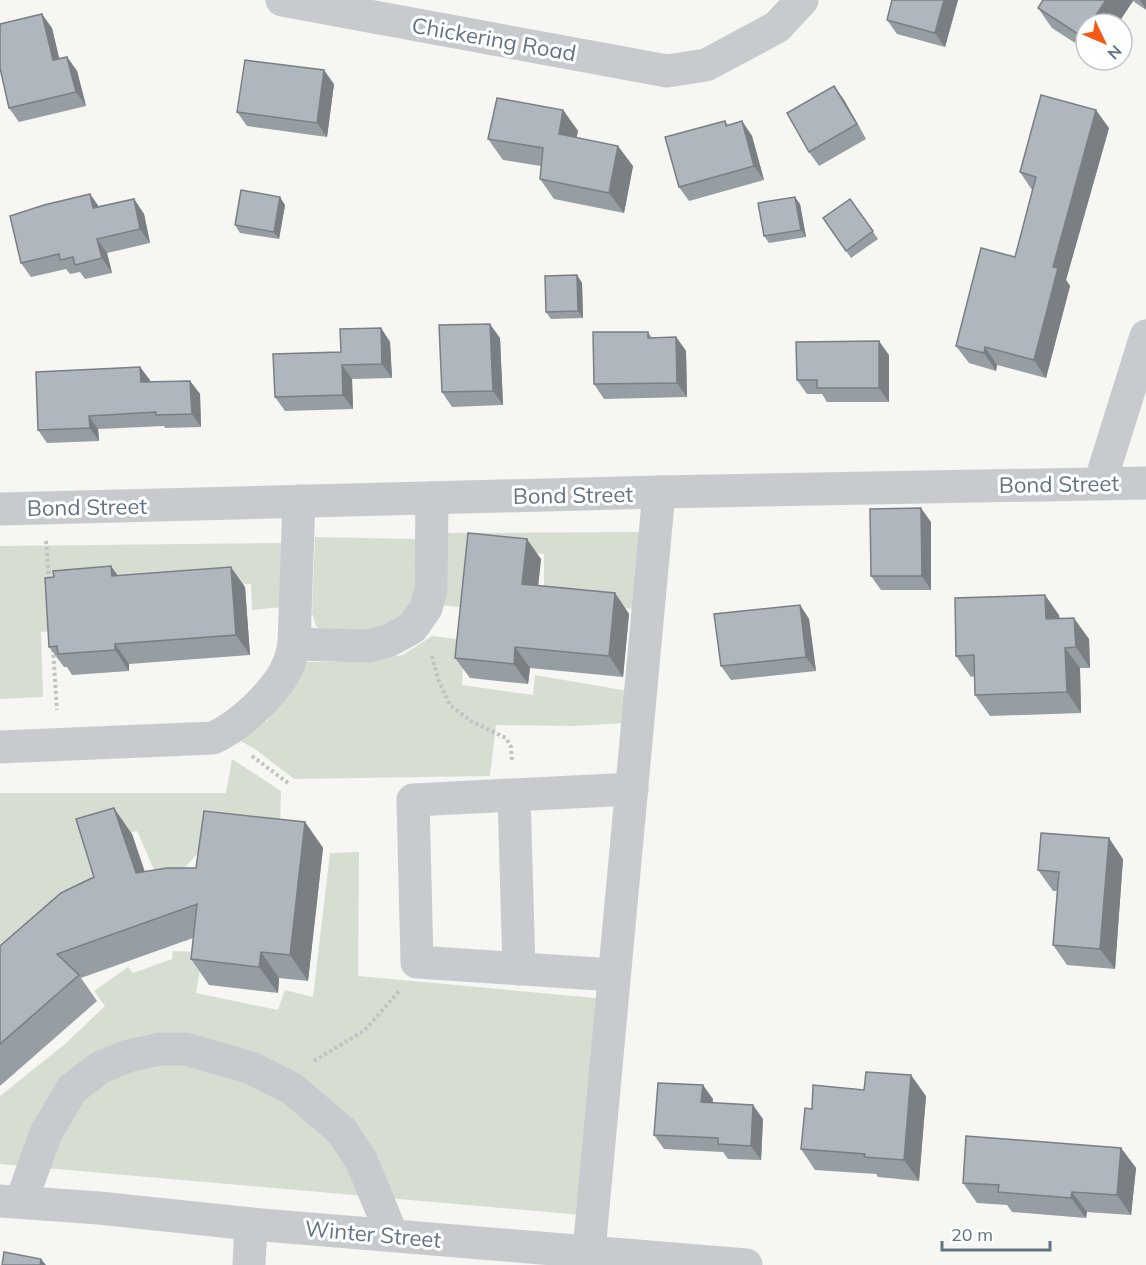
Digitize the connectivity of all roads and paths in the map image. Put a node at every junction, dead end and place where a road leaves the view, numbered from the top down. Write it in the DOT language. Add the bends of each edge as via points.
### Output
graph roads {
  1 [pos="282,0"];
  2 [pos="802,0"];
  3 [pos="1146,336"];
  4 [pos="1100,483"];
  5 [pos="1146,483"];
  6 [pos="659,492"];
  7 [pos="432,498"];
  8 [pos="299,501"];
  9 [pos="0,509"];
  10 [pos="46,537"];
  11 [pos="49,583"];
  12 [pos="415,624"];
  13 [pos="52,641"];
  14 [pos="294,644"];
  15 [pos="59,744"];
  16 [pos="0,747"];
  17 [pos="632,789"];
  18 [pos="514,795"];
  19 [pos="418,962"];
  20 [pos="519,969"];
  21 [pos="614,975"];
  22 [pos="291,1088"];
  23 [pos="10,1201"];
  24 [pos="251,1224"];
  25 [pos="392,1235"];
  26 [pos="589,1251"];
  27 [pos="710,1263"];
  28 [pos="249,1265"];
  29 [pos="746,1265"];
  1 -- 2 [label="street, Chickering Road" via="667,71 706,65 777,27"];
  3 -- 4 [label="street"];
  4 -- 5 [label="street, Bond Street"];
  4 -- 6 [label="street, Bond Street"];
  6 -- 7 [label="street, Bond Street"];
  6 -- 17 [label="street"];
  7 -- 8 [label="street, Bond Street"];
  7 -- 12 [label="street" via="430,589 426,608"];
  8 -- 9 [label="street, Bond Street"];
  8 -- 14 [label="street"];
  10 -- 11 [label="path"];
  12 -- 14 [label="street" via="388,641 368,645"];
  12 -- 18 [label="path" via="430,648 450,705 471,721 506,738 511,747"];
  13 -- 15 [label="path"];
  14 -- 15 [label="street" via="289,664 272,689 231,729 213,738"];
  15 -- 16 [label="street"];
  17 -- 18 [label="street"];
  17 -- 21 [label="street"];
  18 -- 19 [label="street" via="413,800"];
  18 -- 20 [label="street"];
  19 -- 20 [label="street"];
  19 -- 22 [label="path" via="397,995 365,1030 310,1063"];
  20 -- 21 [label="street"];
  21 -- 26 [label="street"];
  22 -- 23 [label="street" via="251,1068 186,1049 160,1049 101,1067 72,1089"];
  22 -- 25 [label="street" via="342,1131 362,1162"];
  23 -- 24 [label="street, Winter Street"];
  24 -- 25 [label="street, Winter Street"];
  24 -- 28 [label="street"];
  25 -- 26 [label="street, Winter Street"];
  26 -- 27 [label="street, Winter Street"];
  27 -- 29 [label="street, Winter Street"];
}
